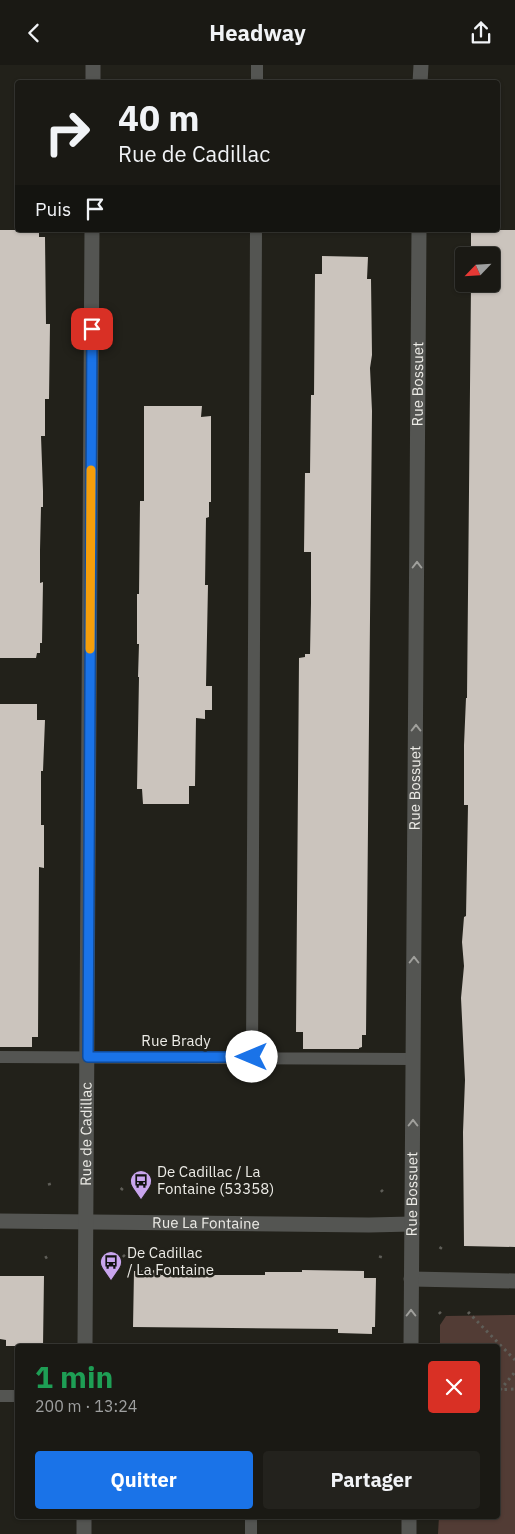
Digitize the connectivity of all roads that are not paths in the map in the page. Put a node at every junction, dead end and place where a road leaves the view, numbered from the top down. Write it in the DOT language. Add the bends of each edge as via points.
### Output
graph roads {
  1 [pos="93,65"];
  2 [pos="257,65"];
  3 [pos="420,65"];
  4 [pos="93,80"];
  5 [pos="257,80"];
  6 [pos="420,80"];
  7 [pos="92,232"];
  8 [pos="256,232"];
  9 [pos="419,232"];
  10 [pos="0,1057"];
  11 [pos="88,1057"];
  12 [pos="252,1057"];
  13 [pos="413,1059"];
  14 [pos="0,1221"];
  15 [pos="86,1223"];
  16 [pos="412,1224"];
  17 [pos="411,1279"];
  18 [pos="515,1281"];
  19 [pos="85,1344"];
  20 [pos="411,1344"];
  21 [pos="0,1396"];
  22 [pos="15,1396"];
  23 [pos="84,1519"];
  24 [pos="251,1519"];
  25 [pos="410,1519"];
  26 [pos="84,1534"];
  27 [pos="251,1534"];
  28 [pos="409,1534"];
  1 -- 4 [label="street"];
  2 -- 5 [label="lane"];
  3 -- 6 [label="street"];
  7 -- 11 [label="street, Rue de Cadillac"];
  8 -- 12 [label="lane"];
  13 -- 9 [label="street, Rue Bossuet, one-way"];
  10 -- 11 [label="lane, Rue Brady"];
  11 -- 12 [label="lane, Rue Brady"];
  11 -- 15 [label="street, Rue de Cadillac"];
  12 -- 13 [label="lane, Rue Brady"];
  16 -- 13 [label="street, Rue Bossuet, one-way"];
  14 -- 15 [label="street, Rue La Fontaine"];
  15 -- 16 [label="street, Rue La Fontaine"];
  15 -- 19 [label="street, Rue de Cadillac"];
  16 -- 17 [label="street, Rue Bossuet"];
  17 -- 18 [label="street"];
  20 -- 17 [label="street, Rue Bossuet, one-way"];
  21 -- 22 [label="lane"];
  23 -- 26 [label="street"];
  24 -- 27 [label="lane"];
  25 -- 28 [label="street"];
}
